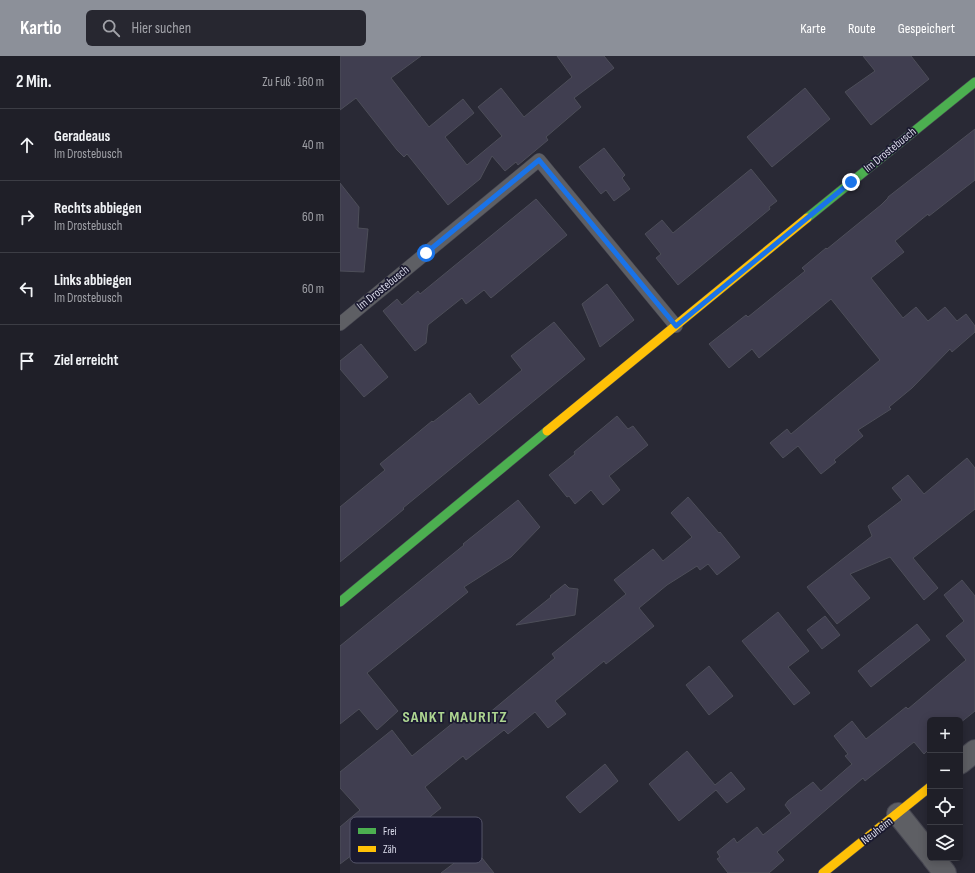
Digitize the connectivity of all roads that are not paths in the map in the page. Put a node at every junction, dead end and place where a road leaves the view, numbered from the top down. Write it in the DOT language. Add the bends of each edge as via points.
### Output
graph roads {
  1 [pos="975,82"];
  2 [pos="340,324"];
  3 [pos="676,326"];
  4 [pos="340,602"];
  5 [pos="975,751"];
  6 [pos="963,761"];
  7 [pos="928,789"];
  8 [pos="898,814"];
  9 [pos="927,850"];
  10 [pos="935,861"];
  11 [pos="823,873"];
  12 [pos="945,873"];
  1 -- 3 [label="street, Im Drostebusch"];
  2 -- 3 [label="lane, Im Drostebusch" via="539,160"];
  3 -- 4 [label="street, Im Drostebusch"];
  5 -- 6 [label="street"];
  7 -- 8 [label="street, Neuheim"];
  8 -- 9 [label="street"];
  8 -- 11 [label="street, Neuheim"];
  10 -- 12 [label="street"];
}
